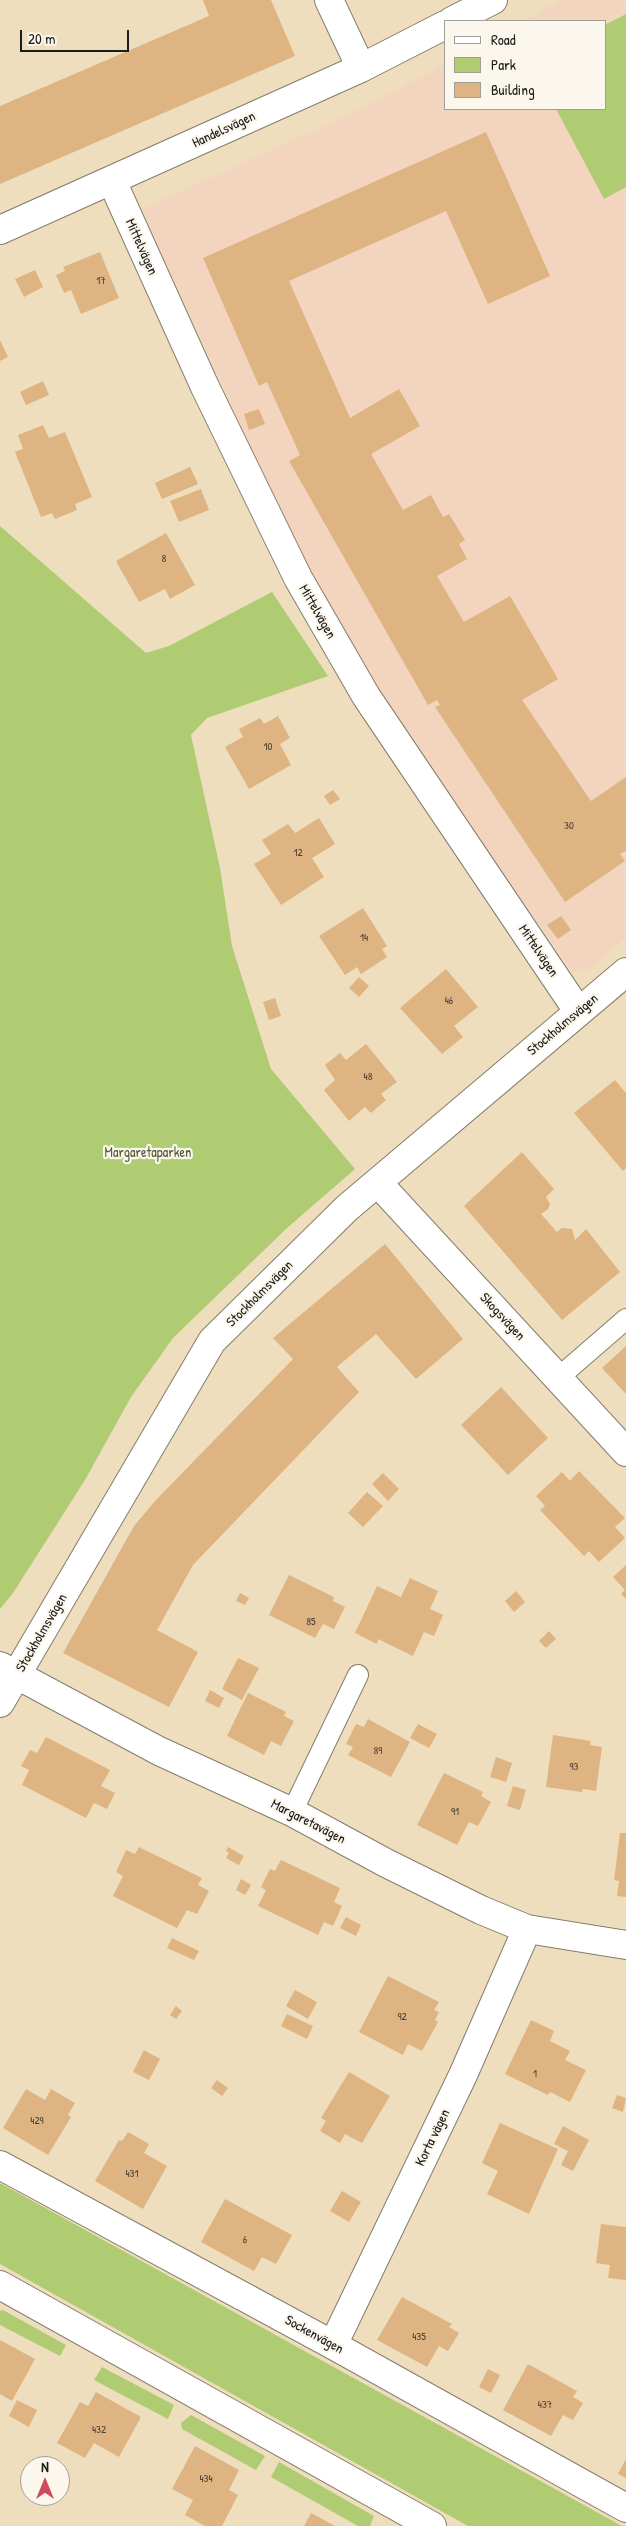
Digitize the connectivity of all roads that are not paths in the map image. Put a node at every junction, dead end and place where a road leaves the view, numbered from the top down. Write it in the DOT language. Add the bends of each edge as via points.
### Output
graph roads {
  1 [pos="329,0"];
  2 [pos="493,0"];
  3 [pos="454,20"];
  4 [pos="444,26"];
  5 [pos="361,68"];
  6 [pos="112,182"];
  7 [pos="0,230"];
  8 [pos="626,972"];
  9 [pos="578,1011"];
  10 [pos="378,1183"];
  11 [pos="626,1318"];
  12 [pos="558,1378"];
  13 [pos="626,1452"];
  14 [pos="9,1671"];
  15 [pos="358,1674"];
  16 [pos="0,1703"];
  17 [pos="292,1812"];
  18 [pos="528,1929"];
  19 [pos="626,1945"];
  20 [pos="0,2165"];
  21 [pos="0,2285"];
  22 [pos="333,2345"];
  23 [pos="626,2508"];
  24 [pos="432,2526"];
  1 -- 5 [label="street"];
  2 -- 3 [label="street"];
  4 -- 5 [label="street, Handelsvägen"];
  5 -- 6 [label="street, Handelsvägen"];
  6 -- 7 [label="street, Handelsvägen"];
  6 -- 9 [label="street, Mittelvägen" via="204,387 298,578 366,696"];
  8 -- 9 [label="street, Stockholmsvägen"];
  9 -- 10 [label="street, Stockholmsvägen"];
  10 -- 12 [label="street, Skogsvägen"];
  10 -- 14 [label="street, Stockholmsvägen" via="347,1208 212,1341"];
  11 -- 12 [label="lane"];
  12 -- 13 [label="street, Skogsvägen"];
  14 -- 16 [label="street, Stockholmsvägen"];
  14 -- 17 [label="street, Margaretavägen" via="159,1751"];
  15 -- 17 [label="lane"];
  17 -- 18 [label="street, Margaretavägen" via="386,1864"];
  18 -- 19 [label="street, Margaretavägen"];
  18 -- 22 [label="street, Korta vägen" via="463,2076"];
  20 -- 22 [label="street, Sockenvägen"];
  21 -- 24 [label="street"];
  22 -- 23 [label="street, Sockenvägen"];
}
